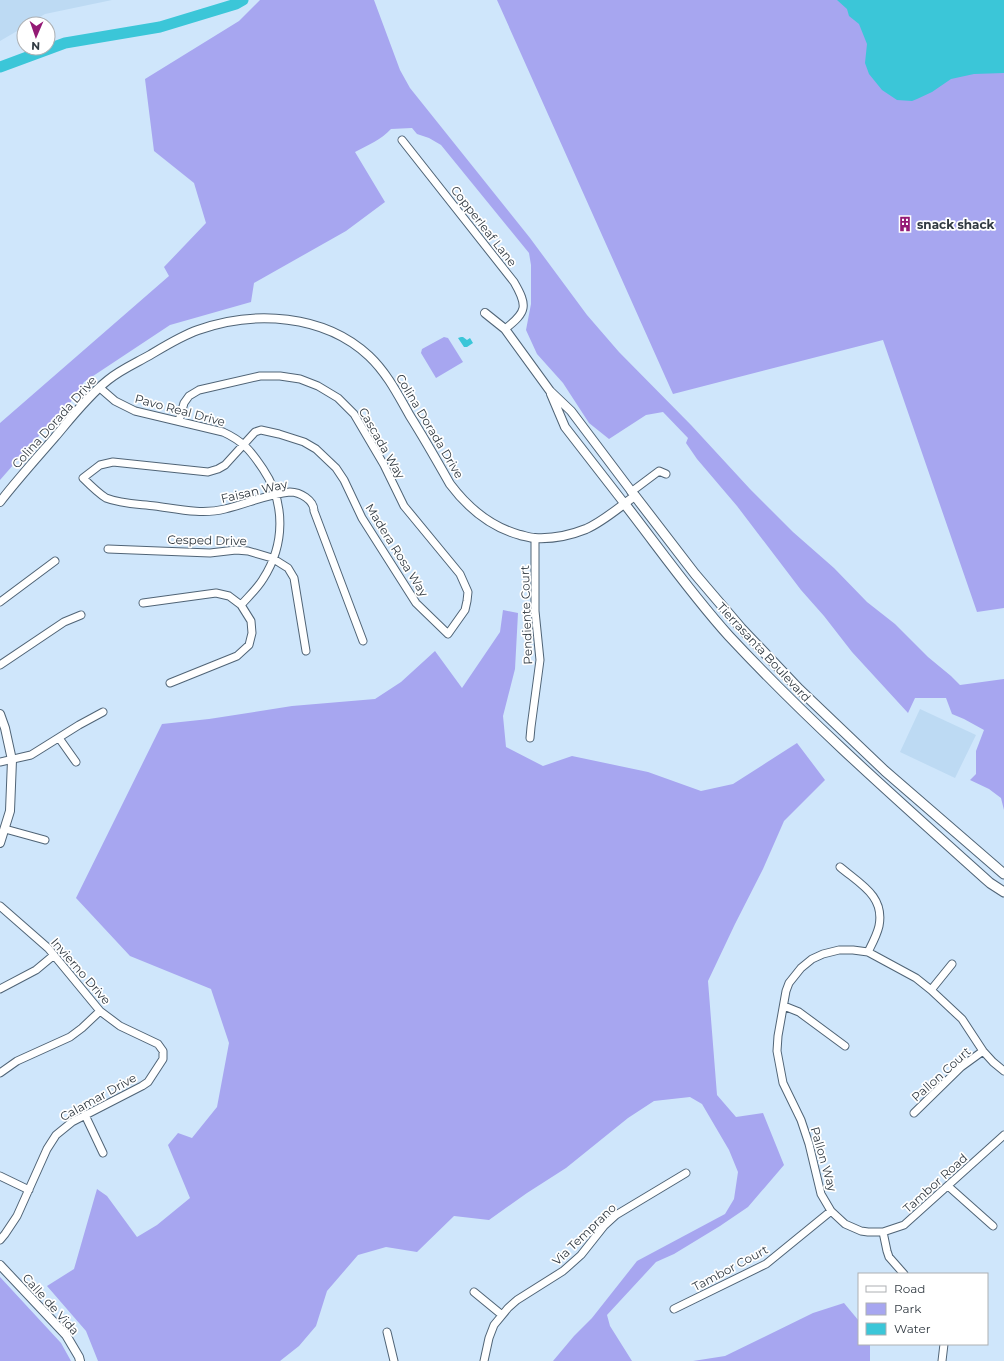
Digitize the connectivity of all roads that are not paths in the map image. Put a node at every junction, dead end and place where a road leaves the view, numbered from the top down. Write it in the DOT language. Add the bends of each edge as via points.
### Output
graph roads {
  1 [pos="402,140"];
  2 [pos="485,313"];
  3 [pos="505,329"];
  4 [pos="100,388"];
  5 [pos="550,391"];
  6 [pos="179,421"];
  7 [pos="244,444"];
  8 [pos="666,474"];
  9 [pos="83,478"];
  10 [pos="633,494"];
  11 [pos="276,495"];
  12 [pos="0,502"];
  13 [pos="624,503"];
  14 [pos="535,538"];
  15 [pos="108,549"];
  16 [pos="272,558"];
  17 [pos="55,561"];
  18 [pos="0,602"];
  19 [pos="143,603"];
  20 [pos="241,605"];
  21 [pos="81,615"];
  22 [pos="448,634"];
  23 [pos="363,641"];
  24 [pos="306,651"];
  25 [pos="0,665"];
  26 [pos="170,684"];
  27 [pos="796,706"];
  28 [pos="103,712"];
  29 [pos="0,714"];
  30 [pos="842,730"];
  31 [pos="59,738"];
  32 [pos="530,738"];
  33 [pos="12,760"];
  34 [pos="0,762"];
  35 [pos="76,762"];
  36 [pos="5,829"];
  37 [pos="45,840"];
  38 [pos="0,844"];
  39 [pos="840,867"];
  40 [pos="1004,874"];
  41 [pos="1004,892"];
  42 [pos="0,906"];
  43 [pos="868,952"];
  44 [pos="54,955"];
  45 [pos="952,964"];
  46 [pos="0,990"];
  47 [pos="931,990"];
  48 [pos="784,1006"];
  49 [pos="100,1011"];
  50 [pos="845,1046"];
  51 [pos="984,1051"];
  52 [pos="163,1059"];
  53 [pos="1004,1071"];
  54 [pos="0,1073"];
  55 [pos="914,1113"];
  56 [pos="85,1115"];
  57 [pos="1004,1135"];
  58 [pos="103,1153"];
  59 [pos="686,1173"];
  60 [pos="0,1176"];
  61 [pos="948,1186"];
  62 [pos="29,1190"];
  63 [pos="831,1211"];
  64 [pos="993,1226"];
  65 [pos="883,1232"];
  66 [pos="0,1240"];
  67 [pos="0,1266"];
  68 [pos="903,1273"];
  69 [pos="474,1292"];
  70 [pos="674,1309"];
  71 [pos="502,1315"];
  72 [pos="387,1332"];
  73 [pos="944,1345"];
  74 [pos="80,1361"];
  75 [pos="394,1361"];
  76 [pos="484,1361"];
  77 [pos="942,1361"];
  1 -- 3 [label="street, Copperleaf Lane" via="514,282 522,296 523,309 518,319"];
  2 -- 3 [label="street, Tierrasanta Boulevard"];
  3 -- 5 [label="street, Tierrasanta Boulevard"];
  4 -- 6 [label="street, Pavo Real Drive" via="115,401 135,411"];
  4 -- 12 [label="street, Colina Dorada Drive"];
  4 -- 14 [label="street, Colina Dorada Drive" via="123,370 185,335 227,322 251,319 288,320 329,330 369,356 391,383 458,495 480,517 508,532"];
  5 -- 10 [label="street, Tierrasanta Boulevard" via="571,411"];
  5 -- 13 [label="street, Tierrasanta Boulevard" via="565,427"];
  6 -- 7 [label="street, Pavo Real Drive" via="223,432"];
  6 -- 22 [label="street, Cascada Way" via="184,403 189,396 199,390 260,376 300,379 338,398 354,414 384,465 404,506 460,574 468,592 467,601 465,610"];
  7 -- 9 [label="street, Madera Rosa Way" via="225,465 208,472 113,462 100,465"];
  7 -- 11 [label="street, Pavo Real Drive" via="271,481"];
  7 -- 22 [label="street, Madera Rosa Way" via="255,432 261,430 304,442 316,449 336,468 344,480 362,518 416,603"];
  8 -- 10 [label="street" via="660,471"];
  9 -- 11 [label="street, Faisan Way" via="102,495 124,503 202,512 223,510"];
  10 -- 13 [label="street, Colina Dorada Drive"];
  10 -- 30 [label="main road, Tierrasanta Boulevard" via="741,628"];
  11 -- 16 [label="street, Pavo Real Drive" via="280,519 278,545"];
  11 -- 23 [label="street, Faisan Way" via="297,492 308,498 314,507"];
  13 -- 14 [label="street, Colina Dorada Drive" via="587,529 561,536"];
  13 -- 27 [label="main road, Tierrasanta Boulevard" via="695,596"];
  14 -- 32 [label="street, Pendiente Court" via="535,611 540,660"];
  15 -- 16 [label="street, Cesped Drive" via="210,553 236,550"];
  16 -- 20 [label="street, Pavo Real Drive" via="262,581"];
  16 -- 24 [label="street, Cesped Drive" via="288,568 294,578"];
  17 -- 18 [label="street"];
  19 -- 20 [label="street" via="216,592 229,596"];
  20 -- 26 [label="street" via="251,621 252,633 248,645 237,656"];
  21 -- 25 [label="street" via="64,622"];
  27 -- 30 [label="main road" via="805,704 828,725"];
  27 -- 41 [label="main road, Tierrasanta Boulevard" via="874,780 990,883"];
  28 -- 31 [label="street"];
  29 -- 33 [label="street"];
  30 -- 40 [label="main road, Tierrasanta Boulevard" via="885,771"];
  31 -- 33 [label="street" via="31,755"];
  31 -- 35 [label="street"];
  33 -- 34 [label="street"];
  33 -- 36 [label="street" via="10,811"];
  36 -- 37 [label="street"];
  36 -- 38 [label="street"];
  39 -- 43 [label="street" via="873,895 879,905 878,927"];
  42 -- 44 [label="street, Invierno Drive"];
  43 -- 47 [label="street, Pallon Way" via="916,978"];
  43 -- 48 [label="street, Pallon Way" via="839,950 812,959 789,983"];
  44 -- 46 [label="street" via="36,970"];
  44 -- 49 [label="street, Invierno Drive"];
  45 -- 47 [label="street"];
  47 -- 51 [label="street, Pallon Way" via="962,1019"];
  48 -- 50 [label="street" via="799,1012"];
  48 -- 63 [label="street, Pallon Way" via="777,1051 782,1083 801,1120 821,1194"];
  49 -- 52 [label="street, Invierno Drive" via="120,1026 158,1044 163,1050"];
  49 -- 54 [label="street" via="70,1037 17,1061"];
  51 -- 53 [label="street, Pallon Way"];
  51 -- 55 [label="street, Pallon Court" via="961,1067"];
  52 -- 56 [label="street, Calamar Drive" via="148,1082"];
  56 -- 58 [label="street"];
  56 -- 62 [label="street, Calamar Drive" via="56,1134 46,1149"];
  57 -- 61 [label="street, Tambor Road"];
  59 -- 71 [label="street, Via Temprano" via="616,1215 563,1271 517,1300"];
  60 -- 62 [label="street"];
  61 -- 64 [label="street"];
  61 -- 65 [label="street, Tambor Road" via="904,1225"];
  62 -- 66 [label="street, Calamar Drive" via="17,1216"];
  63 -- 65 [label="street, Tambor Road" via="845,1224 861,1231"];
  63 -- 70 [label="street, Tambor Court" via="766,1264"];
  65 -- 68 [label="street" via="889,1257"];
  67 -- 74 [label="street, Calle de Vida" via="66,1336"];
  69 -- 71 [label="street"];
  71 -- 76 [label="street, Via Temprano" via="494,1325"];
  72 -- 75 [label="street"];
  73 -- 77 [label="street"];
}
